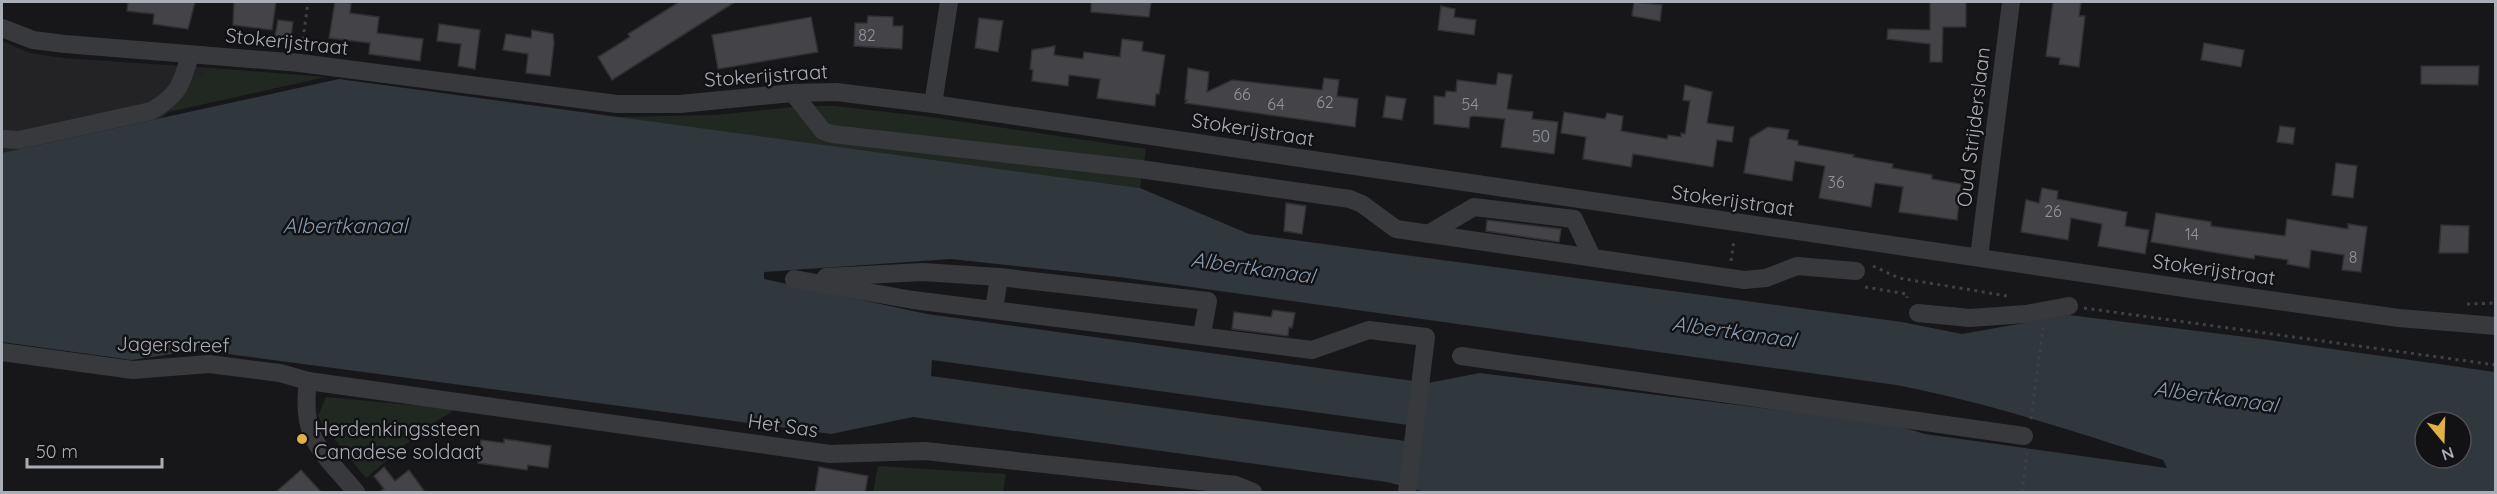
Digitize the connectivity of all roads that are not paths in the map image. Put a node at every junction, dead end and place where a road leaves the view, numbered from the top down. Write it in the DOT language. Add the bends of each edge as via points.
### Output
graph roads {
  1 [pos="949,2"];
  2 [pos="2011,2"];
  3 [pos="2,28"];
  4 [pos="190,55"];
  5 [pos="794,93"];
  6 [pos="933,104"];
  7 [pos="2,139"];
  8 [pos="1428,234"];
  9 [pos="1592,257"];
  10 [pos="1979,257"];
  11 [pos="1864,268"];
  12 [pos="999,277"];
  13 [pos="2069,306"];
  14 [pos="994,310"];
  15 [pos="1918,313"];
  16 [pos="2496,326"];
  17 [pos="1202,334"];
  18 [pos="2,352"];
  19 [pos="1461,356"];
  20 [pos="308,381"];
  21 [pos="2028,434"];
  22 [pos="356,492"];
  23 [pos="1253,492"];
  24 [pos="1407,492"];
  1 -- 6 [label="street"];
  2 -- 10 [label="street, Oud Strijderslaan"];
  3 -- 4 [label="street, Stokerijstraat" via="33,40"];
  4 -- 5 [label="street, Stokerijstraat" via="300,63 617,104 713,102"];
  4 -- 7 [label="street" via="182,83 169,101 151,111 19,140"];
  5 -- 6 [label="street, Stokerijstraat" via="836,92"];
  5 -- 8 [label="street" via="823,131 832,134 1140,169 1350,199 1391,227"];
  6 -- 10 [label="street, Stokerijstraat"];
  8 -- 9 [label="street"];
  8 -- 9 [label="street" via="1474,207 1574,219"];
  9 -- 11 [label="street" via="1756,281 1797,266"];
  10 -- 16 [label="street, Stokerijstraat" via="2399,318"];
  12 -- 14 [label="street"];
  12 -- 14 [label="street" via="923,272 794,279"];
  12 -- 17 [label="street" via="1208,301"];
  13 -- 15 [label="street" via="1970,318"];
  14 -- 17 [label="street"];
  17 -- 24 [label="street" via="1312,350 1369,330 1426,337"];
  18 -- 20 [label="street, Jagersdreef" via="133,370 208,363"];
  19 -- 21 [label="street"];
  20 -- 22 [label="street" via="305,406 312,436"];
  20 -- 23 [label="street, Het Sas" via="831,454 924,451 1236,485"];
}
